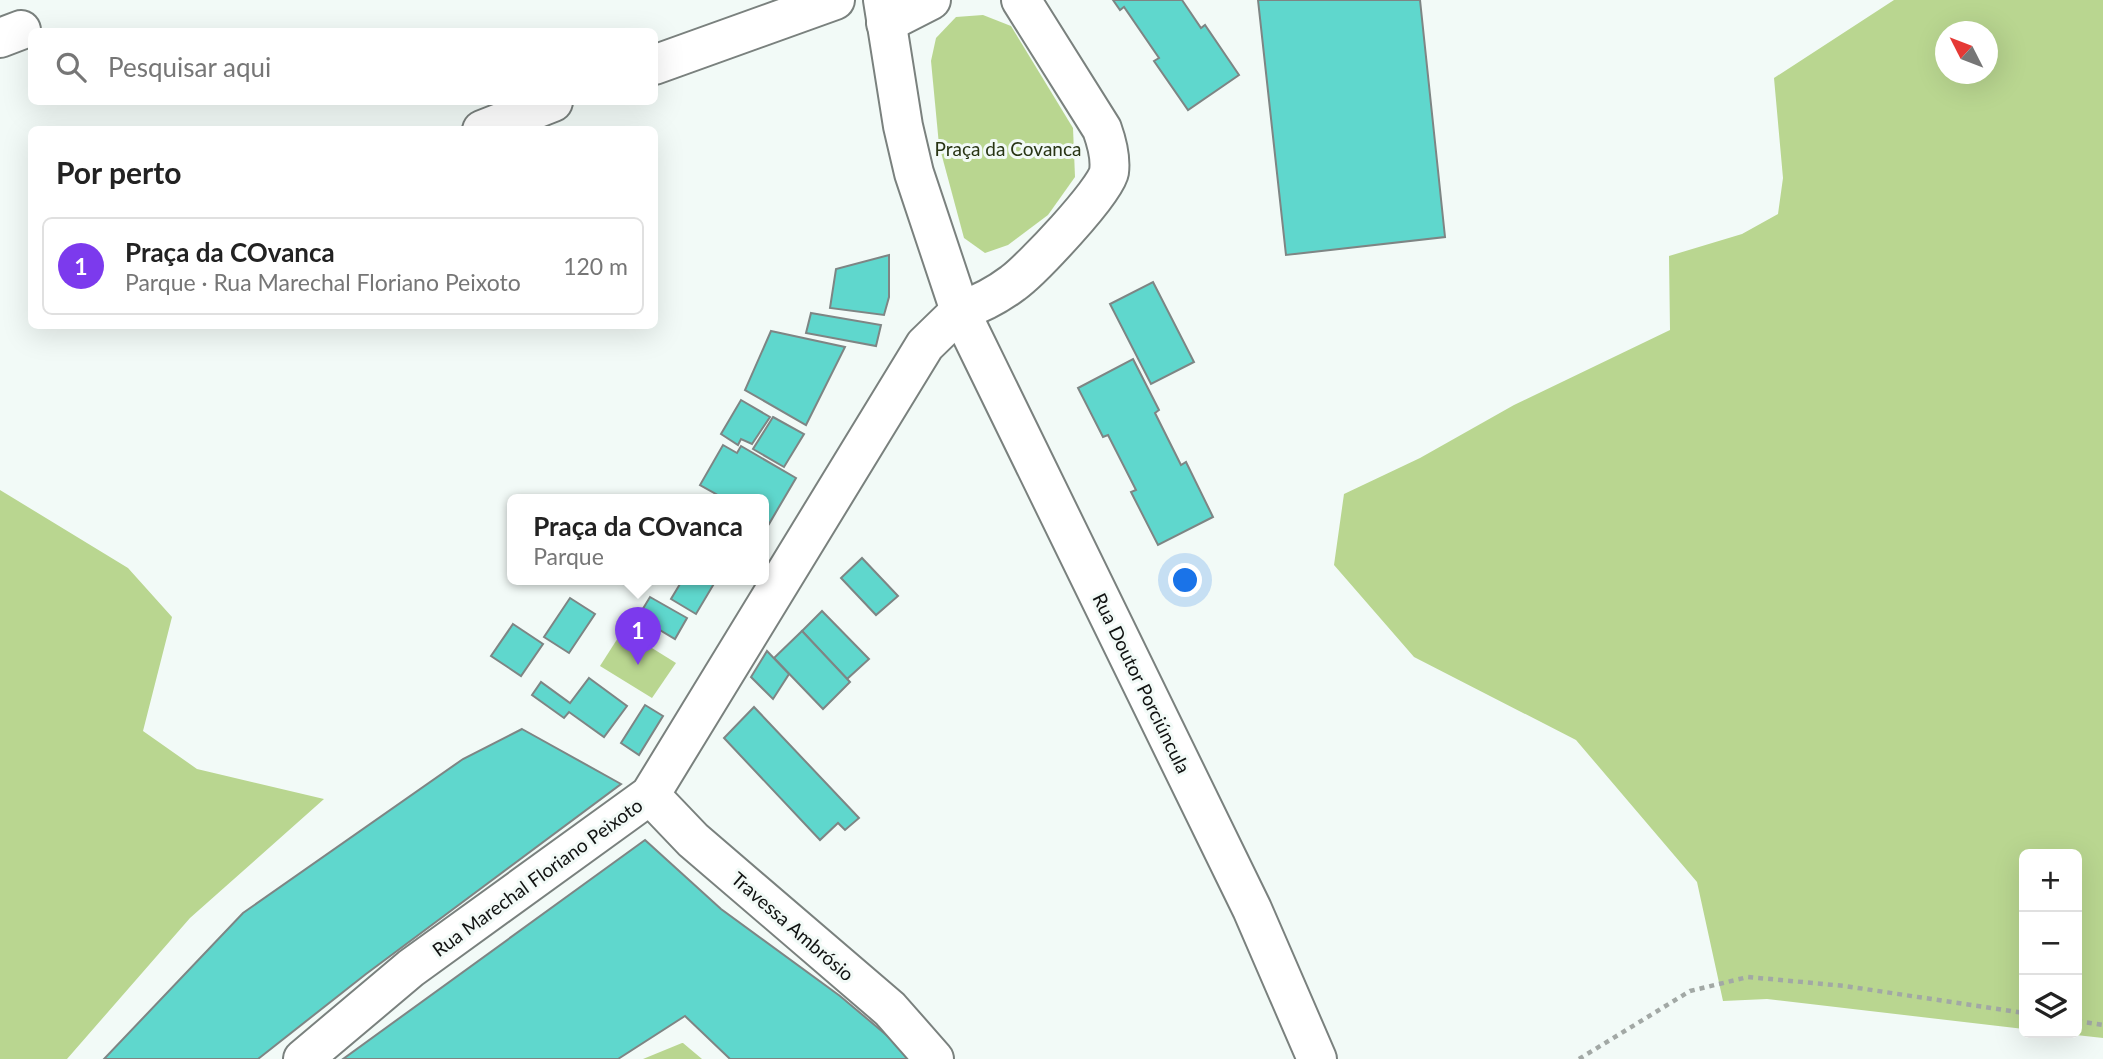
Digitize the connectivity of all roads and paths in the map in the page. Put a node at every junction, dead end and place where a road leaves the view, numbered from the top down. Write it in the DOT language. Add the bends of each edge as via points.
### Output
graph roads {
  1 [pos="835,0"];
  2 [pos="931,0"];
  3 [pos="1021,0"];
  4 [pos="885,12"];
  5 [pos="658,64"];
  6 [pos="545,105"];
  7 [pos="492,126"];
  8 [pos="960,311"];
  9 [pos="650,795"];
  10 [pos="2019,1012"];
  11 [pos="2082,1022"];
  12 [pos="2103,1025"];
  13 [pos="303,1059"];
  14 [pos="934,1059"];
  15 [pos="1317,1059"];
  16 [pos="1579,1059"];
  1 -- 5 [label="main road"];
  2 -- 4 [label="main road"];
  3 -- 8 [label="main road" via="1102,129 1109,174 1090,205 1016,281 987,301"];
  4 -- 8 [label="main road, Rua Doutor Porciúncula" via="914,173"];
  6 -- 7 [label="main road"];
  8 -- 9 [label="main road, Rua Marechal Floriano Peixoto" via="925,345"];
  8 -- 15 [label="main road, Rua Doutor Porciúncula" via="1252,909"];
  9 -- 13 [label="main road, Rua Marechal Floriano Peixoto" via="411,968"];
  9 -- 14 [label="main road, Travessa Ambrósio" via="693,839 890,1009"];
  10 -- 16 [label="path" via="1845,986 1748,977 1690,990"];
  11 -- 12 [label="path"];
}
